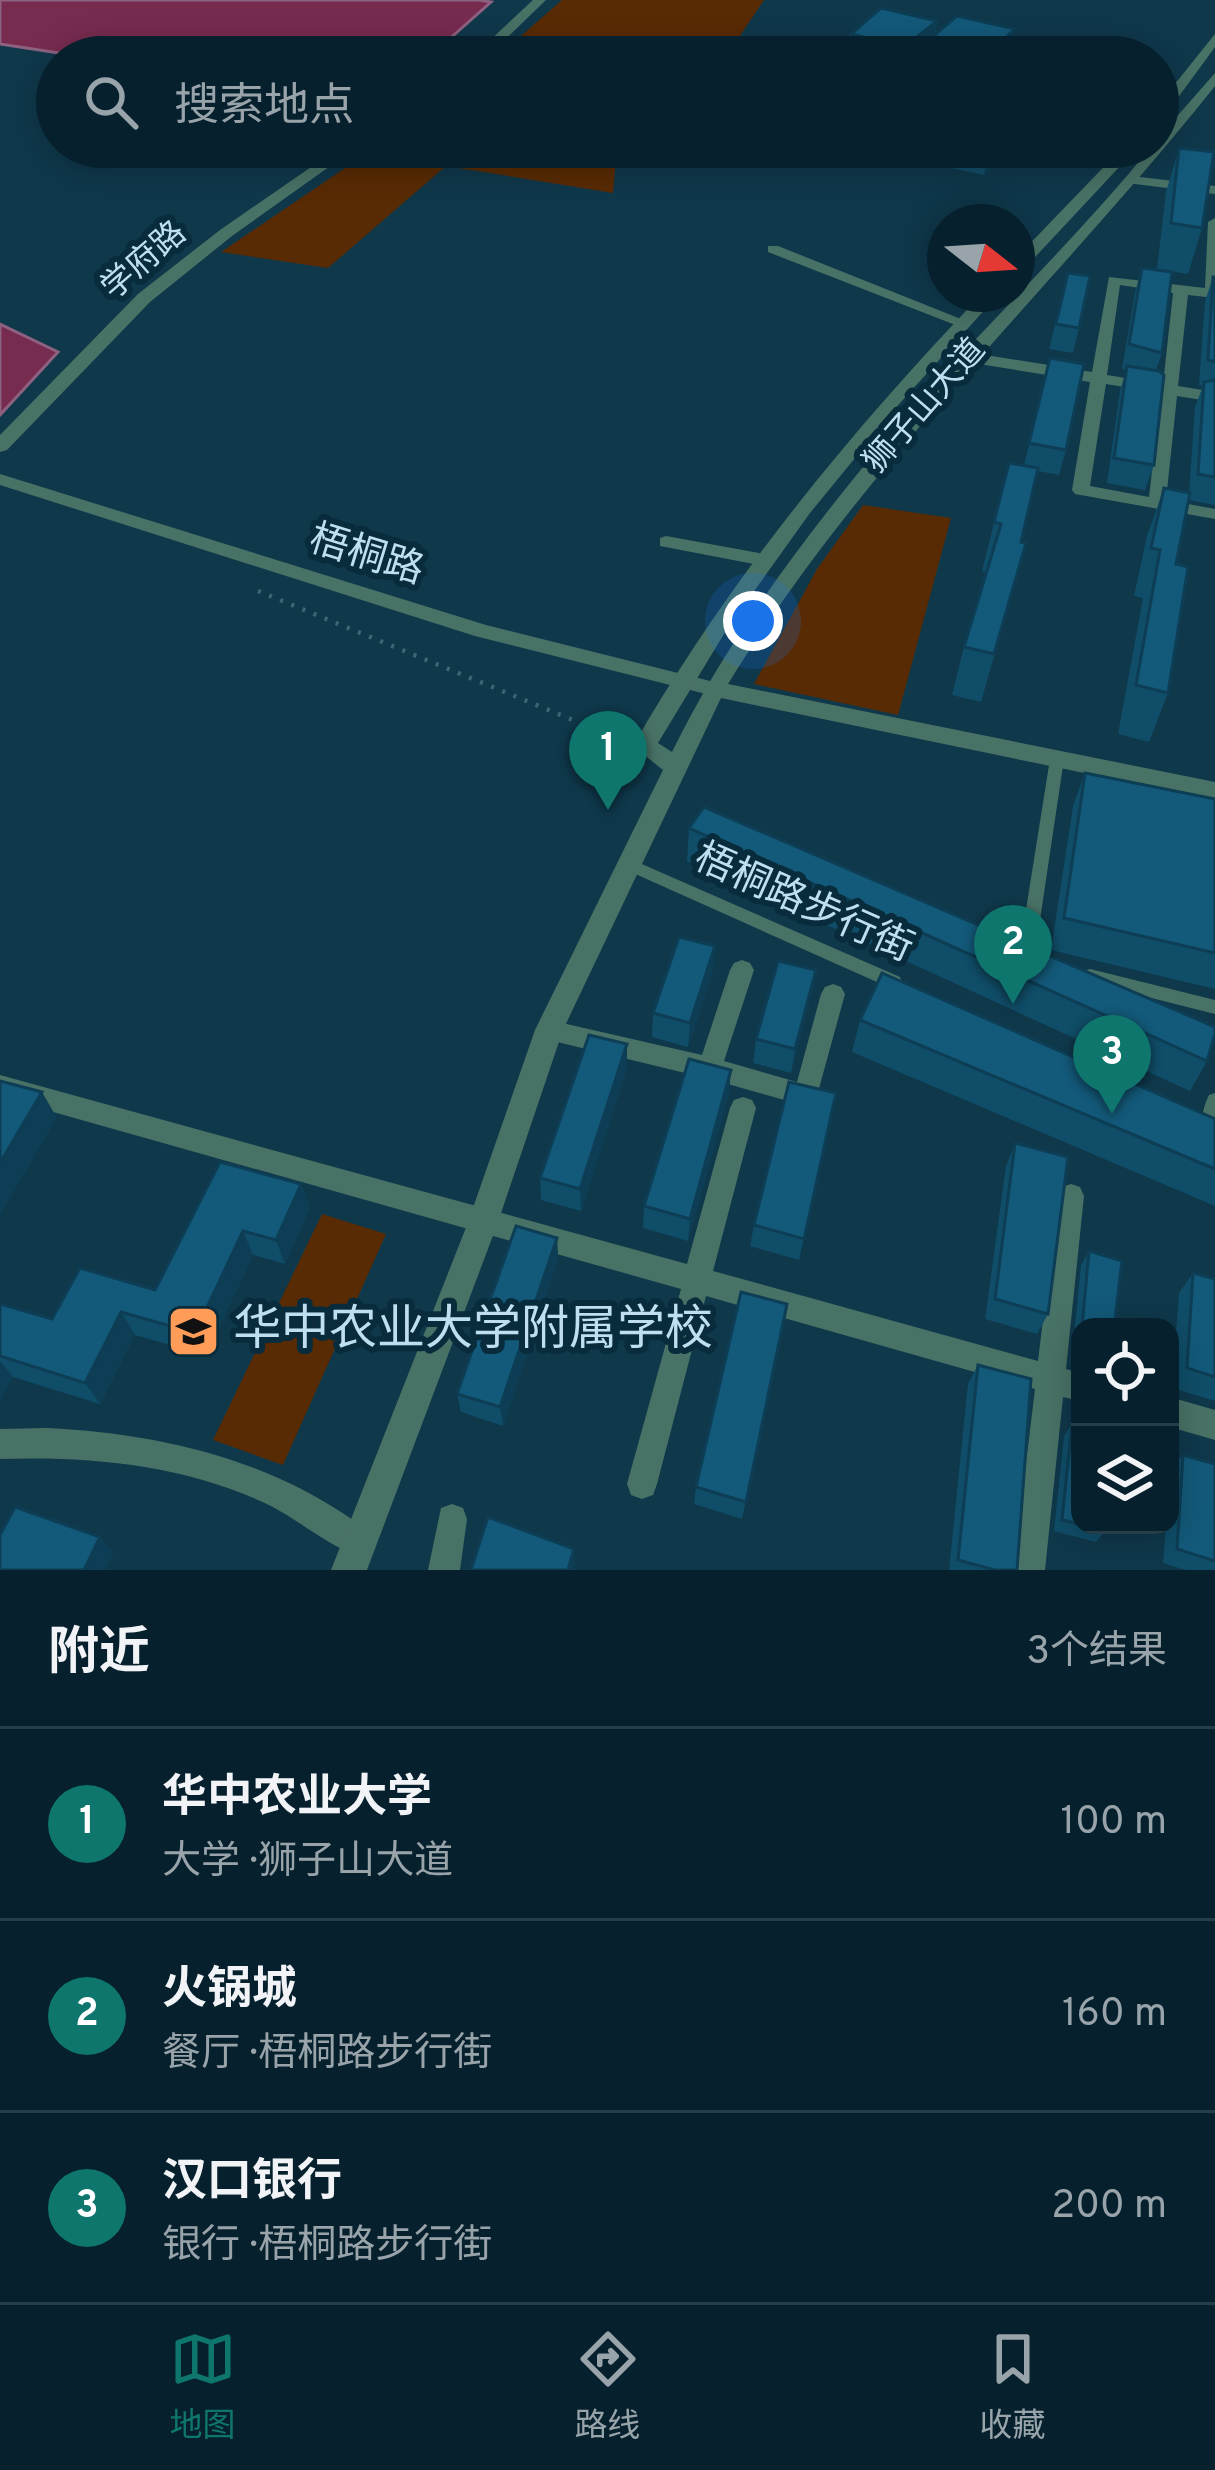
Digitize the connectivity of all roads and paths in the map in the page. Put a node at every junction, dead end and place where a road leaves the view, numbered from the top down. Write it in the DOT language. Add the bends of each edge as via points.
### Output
graph roads {
  1 [pos="540,0"];
  2 [pos="501,36"];
  3 [pos="1215,38"];
  4 [pos="1215,76"];
  5 [pos="1179,87"];
  6 [pos="1179,121"];
  7 [pos="319,168"];
  8 [pos="1112,168"];
  9 [pos="1142,168"];
  10 [pos="1132,180"];
  11 [pos="1215,190"];
  12 [pos="1215,222"];
  13 [pos="1035,248"];
  14 [pos="773,249"];
  15 [pos="1181,290"];
  16 [pos="1214,294"];
  17 [pos="974,312"];
  18 [pos="963,323"];
  19 [pos="973,358"];
  20 [pos="1100,380"];
  21 [pos="1172,391"];
  22 [pos="1215,398"];
  23 [pos="0,446"];
  24 [pos="0,478"];
  25 [pos="1156,504"];
  26 [pos="1215,514"];
  27 [pos="666,542"];
  28 [pos="759,559"];
  29 [pos="257,591"];
  30 [pos="679,684"];
  31 [pos="714,689"];
  32 [pos="589,727"];
  33 [pos="645,746"];
  34 [pos="1057,759"];
  35 [pos="676,766"];
  36 [pos="1215,790"];
  37 [pos="628,864"];
  38 [pos="1045,965"];
  39 [pos="742,970"];
  40 [pos="1065,970"];
  41 [pos="909,988"];
  42 [pos="833,994"];
  43 [pos="1215,1007"];
  44 [pos="549,1030"];
  45 [pos="710,1068"];
  46 [pos="0,1087"];
  47 [pos="1215,1101"];
  48 [pos="743,1108"];
  49 [pos="1189,1112"];
  50 [pos="1213,1123"];
  51 [pos="1071,1196"];
  52 [pos="482,1225"];
  53 [pos="694,1280"];
  54 [pos="1048,1378"];
  55 [pos="1071,1384"];
  56 [pos="1179,1415"];
  57 [pos="1215,1425"];
  58 [pos="0,1444"];
  59 [pos="642,1484"];
  60 [pos="452,1519"];
  61 [pos="354,1556"];
  62 [pos="444,1570"];
  63 [pos="1029,1570"];
  1 -- 2 [label="street"];
  3 -- 5 [label="street"];
  4 -- 6 [label="street, 狮子山大道"];
  7 -- 23 [label="street, 学府路" via="144,298"];
  8 -- 13 [label="street"];
  9 -- 10 [label="street, 狮子山大道"];
  10 -- 11 [label="street"];
  10 -- 19 [label="street, 狮子山大道"];
  12 -- 16 [label="street"];
  14 -- 18 [label="street"];
  15 -- 16 [label="street"];
  15 -- 20 [label="street" via="1114,280"];
  15 -- 21 [label="street"];
  17 -- 18 [label="street, 狮子山大道"];
  18 -- 28 [label="street, 狮子山大道"];
  19 -- 20 [label="street"];
  19 -- 31 [label="street, 狮子山大道" via="884,453 759,616"];
  20 -- 21 [label="street"];
  20 -- 25 [label="street" via="1081,490"];
  21 -- 22 [label="street"];
  21 -- 25 [label="street"];
  24 -- 30 [label="street, 梧桐路" via="482,631"];
  25 -- 26 [label="street"];
  27 -- 28 [label="street"];
  28 -- 30 [label="street, 狮子山大道"];
  29 -- 32 [label="path"];
  30 -- 31 [label="street, 梧桐路"];
  30 -- 33 [label="street, 狮子山大道"];
  31 -- 34 [label="street"];
  31 -- 35 [label="street, 狮子山大道"];
  32 -- 33 [label="street"];
  33 -- 35 [label="street"];
  34 -- 36 [label="street"];
  34 -- 38 [label="street" via="1025,960"];
  35 -- 37 [label="street, 狮子山大道"];
  37 -- 41 [label="street, 梧桐路步行街"];
  37 -- 44 [label="street, 狮子山大道"];
  39 -- 45 [label="street"];
  40 -- 43 [label="street"];
  42 -- 45 [label="street" via="806,1095"];
  44 -- 45 [label="street"];
  44 -- 52 [label="street, 狮子山大道"];
  46 -- 52 [label="street"];
  47 -- 50 [label="street"];
  48 -- 53 [label="street"];
  49 -- 50 [label="street"];
  51 -- 54 [label="street"];
  52 -- 53 [label="street"];
  52 -- 61 [label="street, 狮子山大道"];
  53 -- 54 [label="street"];
  53 -- 59 [label="street"];
  54 -- 55 [label="street"];
  54 -- 63 [label="street"];
  56 -- 57 [label="street"];
  58 -- 61 [label="street" via="52,1441 190,1459 313,1508"];
  60 -- 62 [label="street"];
}
